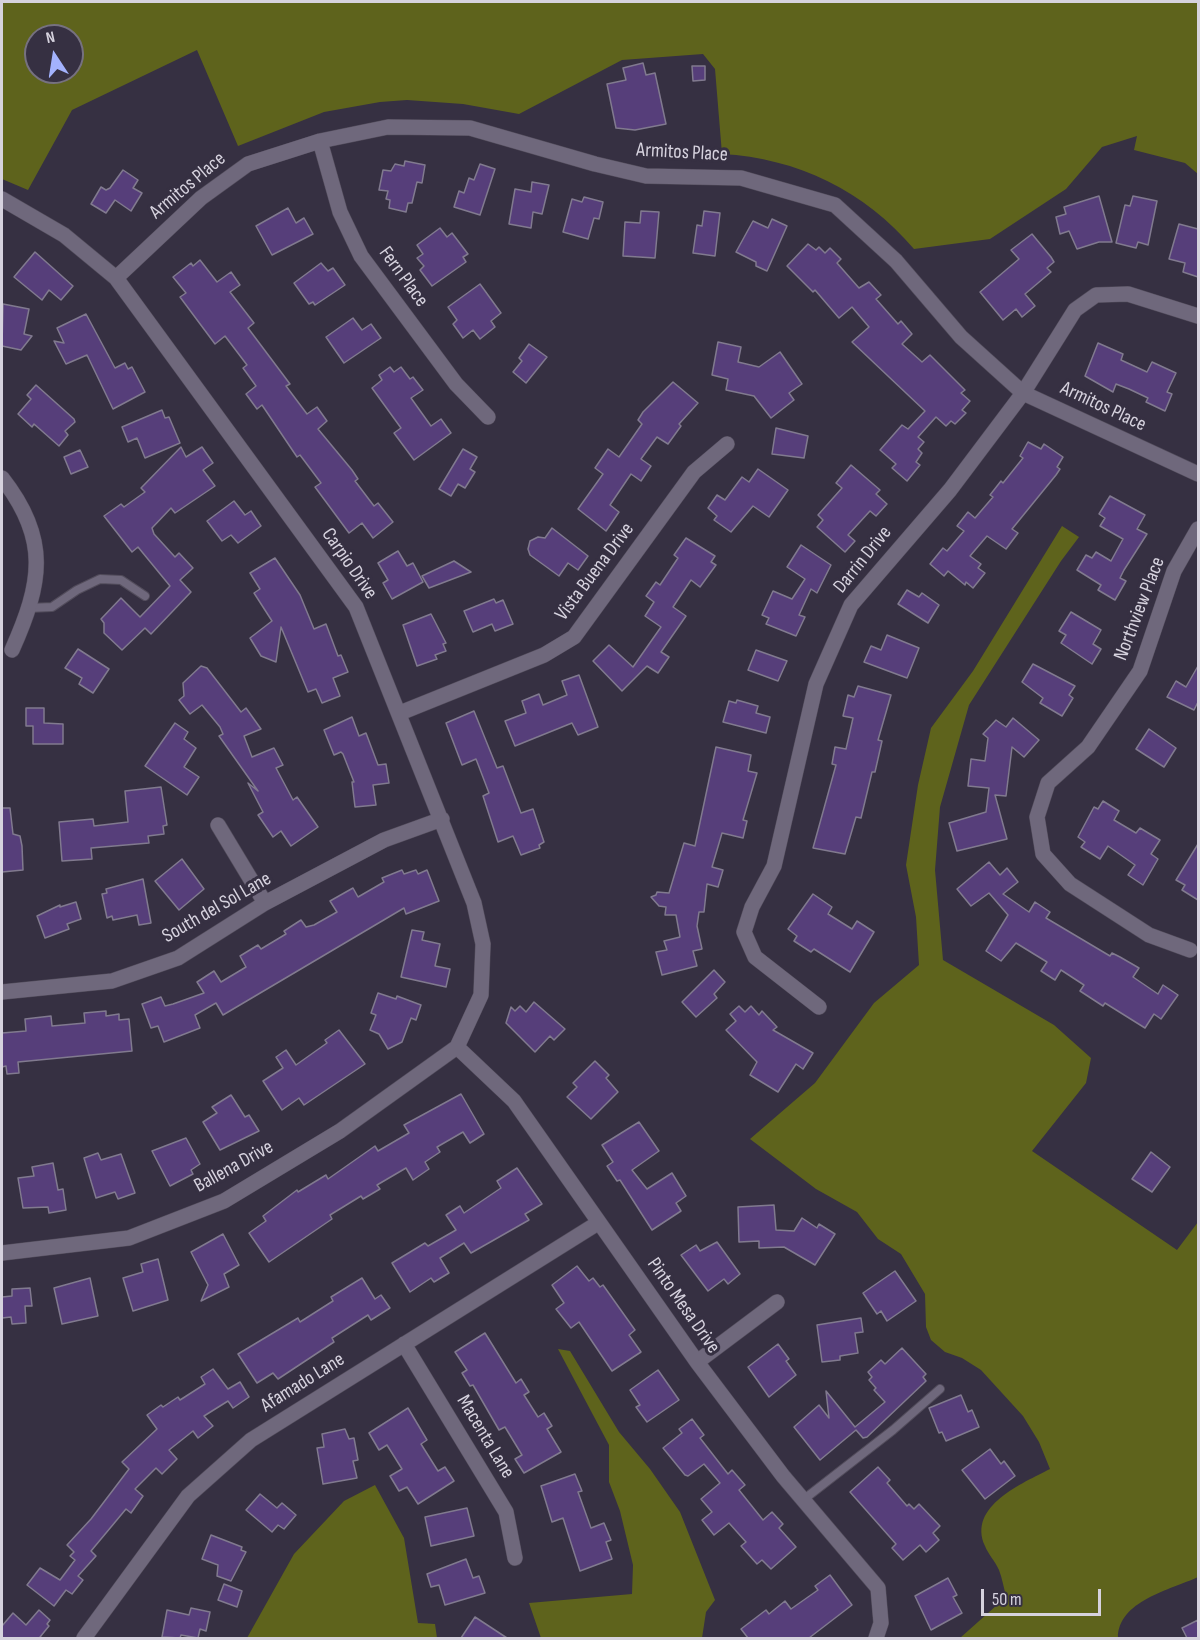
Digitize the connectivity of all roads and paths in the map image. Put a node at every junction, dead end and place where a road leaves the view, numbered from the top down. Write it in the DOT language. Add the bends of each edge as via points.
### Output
graph roads {
  1 [pos="320,141"];
  2 [pos="2,199"];
  3 [pos="116,278"];
  4 [pos="1198,316"];
  5 [pos="1023,393"];
  6 [pos="488,417"];
  7 [pos="727,444"];
  8 [pos="1198,474"];
  9 [pos="2,478"];
  10 [pos="1198,529"];
  11 [pos="145,596"];
  12 [pos="29,608"];
  13 [pos="12,650"];
  14 [pos="400,713"];
  15 [pos="442,819"];
  16 [pos="218,825"];
  17 [pos="265,903"];
  18 [pos="1190,950"];
  19 [pos="2,992"];
  20 [pos="819,1007"];
  21 [pos="457,1047"];
  22 [pos="598,1223"];
  23 [pos="2,1253"];
  24 [pos="777,1302"];
  25 [pos="404,1344"];
  26 [pos="697,1362"];
  27 [pos="940,1389"];
  28 [pos="803,1500"];
  29 [pos="515,1558"];
  30 [pos="84,1638"];
  31 [pos="876,1638"];
  1 -- 3 [label="street, Armitos Place" via="248,164 201,198"];
  1 -- 5 [label="street, Armitos Place" via="388,127 470,128 646,176 741,178 835,205 896,261 961,337"];
  1 -- 6 [label="street, Fern Place" via="340,212 361,256 456,384"];
  2 -- 3 [label="street, Carpio Drive" via="64,235"];
  3 -- 14 [label="street, Carpio Drive" via="356,607"];
  4 -- 5 [label="street, Darrin Drive" via="1128,294 1096,295 1075,310"];
  5 -- 8 [label="street, Armitos Place"];
  5 -- 20 [label="street, Darrin Drive" via="950,490 851,605 816,684 774,866 752,907 744,932 755,957"];
  7 -- 14 [label="street, Vista Buena Drive" via="694,472 574,637 544,655"];
  9 -- 12 [label="street" via="20,501 32,528 35,588"];
  10 -- 18 [label="street, Northview Place" via="1174,571 1140,671 1088,747 1048,783 1037,817 1043,854 1070,884 1149,935"];
  11 -- 12 [label="lane" via="121,580 100,579 52,608"];
  12 -- 13 [label="street"];
  14 -- 15 [label="street, Carpio Drive"];
  15 -- 17 [label="street, South del Sol Lane" via="384,840"];
  15 -- 21 [label="street, Carpio Drive" via="474,903 483,944 480,995"];
  16 -- 17 [label="street"];
  17 -- 19 [label="street, South del Sol Lane" via="178,958 112,981"];
  21 -- 22 [label="street, Pinto Mesa Drive" via="514,1101"];
  21 -- 23 [label="street, Ballena Drive" via="340,1131 224,1201 129,1238"];
  22 -- 25 [label="street, Afamado Lane"];
  22 -- 26 [label="street, Pinto Mesa Drive"];
  24 -- 26 [label="street"];
  25 -- 29 [label="street, Macenta Lane" via="506,1512"];
  25 -- 30 [label="street, Afamado Lane" via="250,1440 188,1496"];
  26 -- 28 [label="street, Pinto Mesa Drive"];
  27 -- 28 [label="lane"];
  28 -- 31 [label="street, Pinto Mesa Drive" via="878,1588 881,1623"];
}
